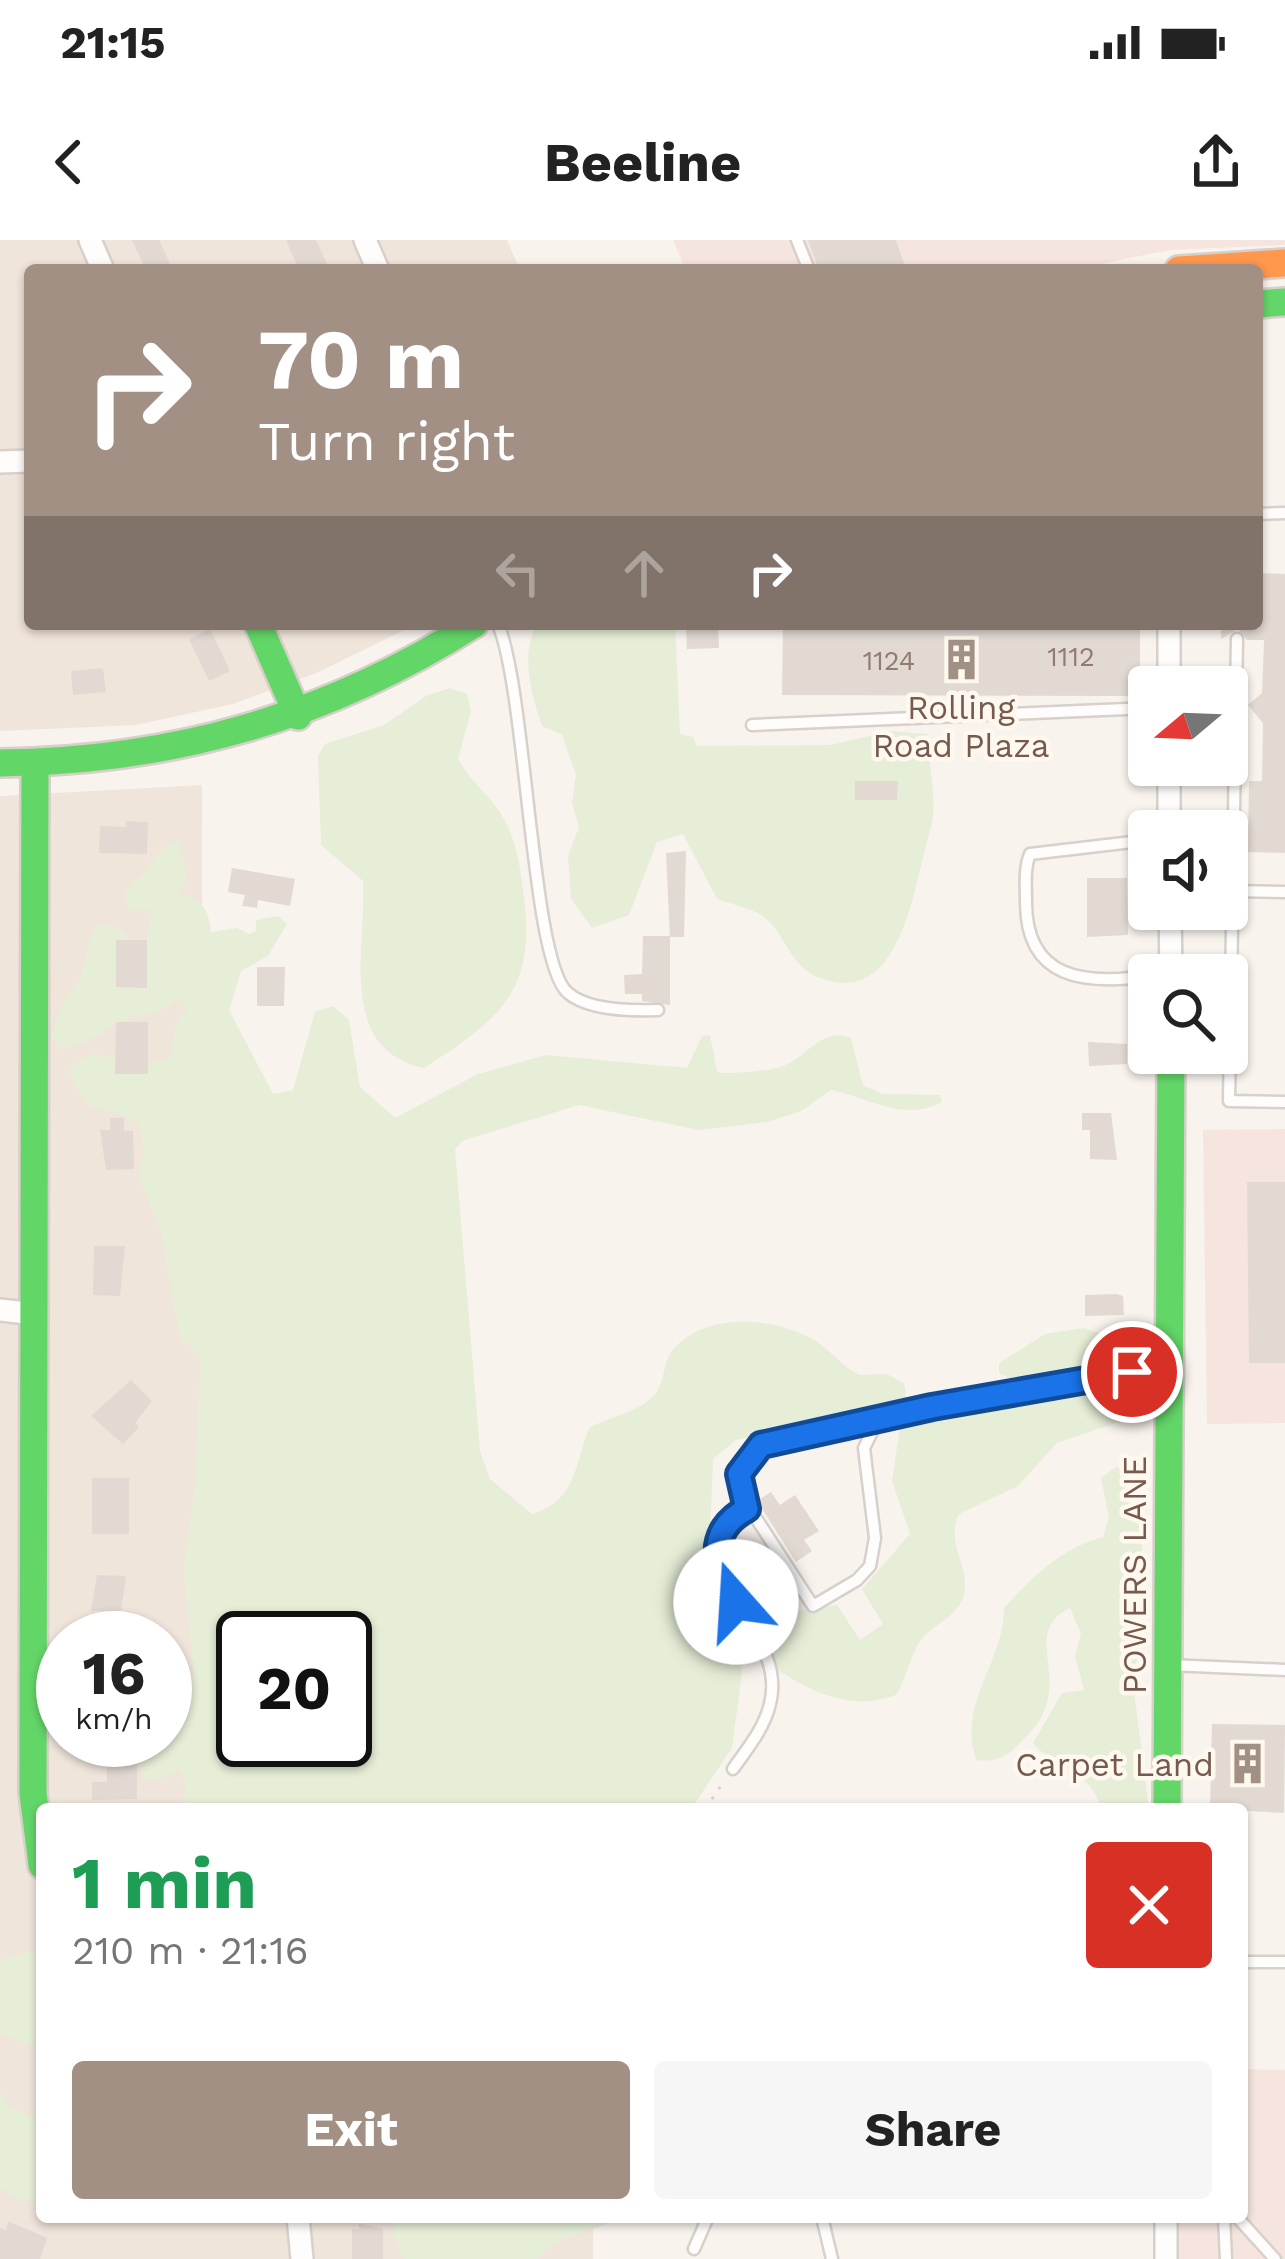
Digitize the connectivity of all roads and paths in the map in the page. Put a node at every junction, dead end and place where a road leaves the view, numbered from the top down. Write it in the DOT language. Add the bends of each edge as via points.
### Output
graph roads {
  1 [pos="261,630"];
  2 [pos="464,630"];
  3 [pos="500,630"];
  4 [pos="1168,630"];
  5 [pos="1237,639"];
  6 [pos="1168,666"];
  7 [pos="1128,709"];
  8 [pos="298,716"];
  9 [pos="752,725"];
  10 [pos="0,763"];
  11 [pos="35,764"];
  12 [pos="1232,810"];
  13 [pos="1128,842"];
  14 [pos="1248,891"];
  15 [pos="1285,892"];
  16 [pos="1232,930"];
  17 [pos="1128,979"];
  18 [pos="658,1010"];
  19 [pos="1172,1074"];
  20 [pos="1285,1102"];
  21 [pos="0,1310"];
  22 [pos="35,1314"];
  23 [pos="1172,1365"];
  24 [pos="878,1420"];
  25 [pos="747,1509"];
  26 [pos="1169,1666"];
  27 [pos="1285,1670"];
  28 [pos="733,1769"];
  29 [pos="709,1803"];
  30 [pos="1167,1803"];
  31 [pos="36,1816"];
  32 [pos="1248,1962"];
  33 [pos="1285,1963"];
  34 [pos="299,2223"];
  35 [pos="705,2223"];
  36 [pos="823,2223"];
  37 [pos="1166,2223"];
  38 [pos="1223,2223"];
  39 [pos="1242,2223"];
  40 [pos="694,2249"];
  41 [pos="302,2259"];
  42 [pos="832,2259"];
  43 [pos="1166,2259"];
  44 [pos="1226,2259"];
  45 [pos="1275,2259"];
  1 -- 8 [label="street"];
  2 -- 8 [label="street"];
  3 -- 18 [label="lane" via="518,699 558,981 586,1002"];
  4 -- 6 [label="street"];
  5 -- 12 [label="lane"];
  7 -- 9 [label="lane"];
  8 -- 11 [label="street" via="188,748"];
  10 -- 11 [label="street"];
  11 -- 22 [label="street"];
  13 -- 17 [label="lane" via="1030,854 1026,932 1036,953 1082,978"];
  14 -- 15 [label="lane"];
  16 -- 20 [label="lane" via="1229,1101"];
  19 -- 23 [label="street, POWERS LANE"];
  21 -- 22 [label="street"];
  22 -- 31 [label="street"];
  23 -- 24 [label="lane"];
  23 -- 26 [label="street, POWERS LANE"];
  24 -- 25 [label="lane" via="761,1445 739,1474"];
  24 -- 25 [label="lane" via="863,1465 874,1554 857,1580 813,1606"];
  25 -- 28 [label="lane" via="721,1532 717,1568 765,1651 772,1701"];
  26 -- 27 [label="lane"];
  26 -- 30 [label="street, POWERS LANE"];
  28 -- 29 [label="path"];
  32 -- 33 [label="lane"];
  34 -- 41 [label="street"];
  35 -- 40 [label="lane"];
  36 -- 42 [label="lane"];
  37 -- 43 [label="street"];
  38 -- 44 [label="lane"];
  39 -- 45 [label="lane"];
}
